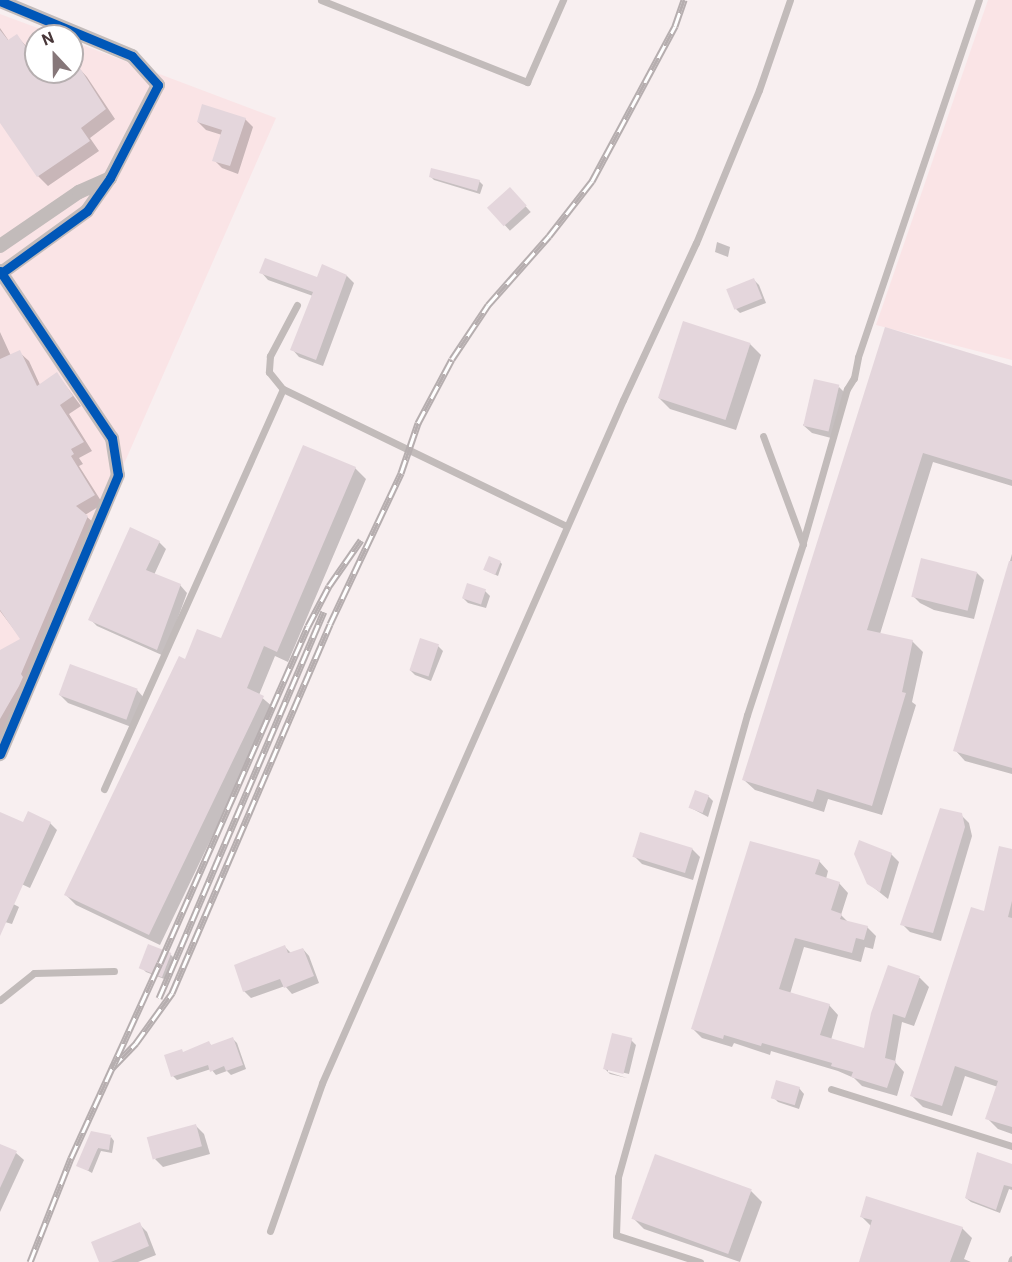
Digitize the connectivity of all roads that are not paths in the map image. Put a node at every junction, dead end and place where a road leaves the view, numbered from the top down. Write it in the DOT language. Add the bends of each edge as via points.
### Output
graph roads {
  1 [pos="321,0"];
  2 [pos="563,0"];
  3 [pos="790,0"];
  4 [pos="978,0"];
  5 [pos="0,1"];
  6 [pos="110,178"];
  7 [pos="0,246"];
  8 [pos="0,273"];
  9 [pos="297,305"];
  10 [pos="283,389"];
  11 [pos="763,436"];
  12 [pos="567,526"];
  13 [pos="803,544"];
  14 [pos="0,754"];
  15 [pos="104,789"];
  16 [pos="114,971"];
  17 [pos="0,1000"];
  18 [pos="831,1089"];
  19 [pos="1012,1146"];
  20 [pos="270,1231"];
  21 [pos="700,1262"];
  1 -- 2 [label="lane" via="527,82"];
  3 -- 12 [label="lane" via="759,90 700,232"];
  4 -- 13 [label="lane" via="858,357"];
  5 -- 6 [label="street" via="132,56 158,86"];
  6 -- 7 [label="street" via="79,192"];
  6 -- 8 [label="street" via="87,211"];
  8 -- 14 [label="street" via="112,438 118,475"];
  9 -- 10 [label="lane" via="270,356 269,372"];
  10 -- 12 [label="lane"];
  10 -- 15 [label="lane"];
  11 -- 13 [label="lane"];
  12 -- 20 [label="lane" via="322,1083"];
  13 -- 21 [label="lane" via="747,715 618,1177 616,1234"];
  16 -- 17 [label="lane" via="34,973"];
  18 -- 19 [label="lane"];
}
